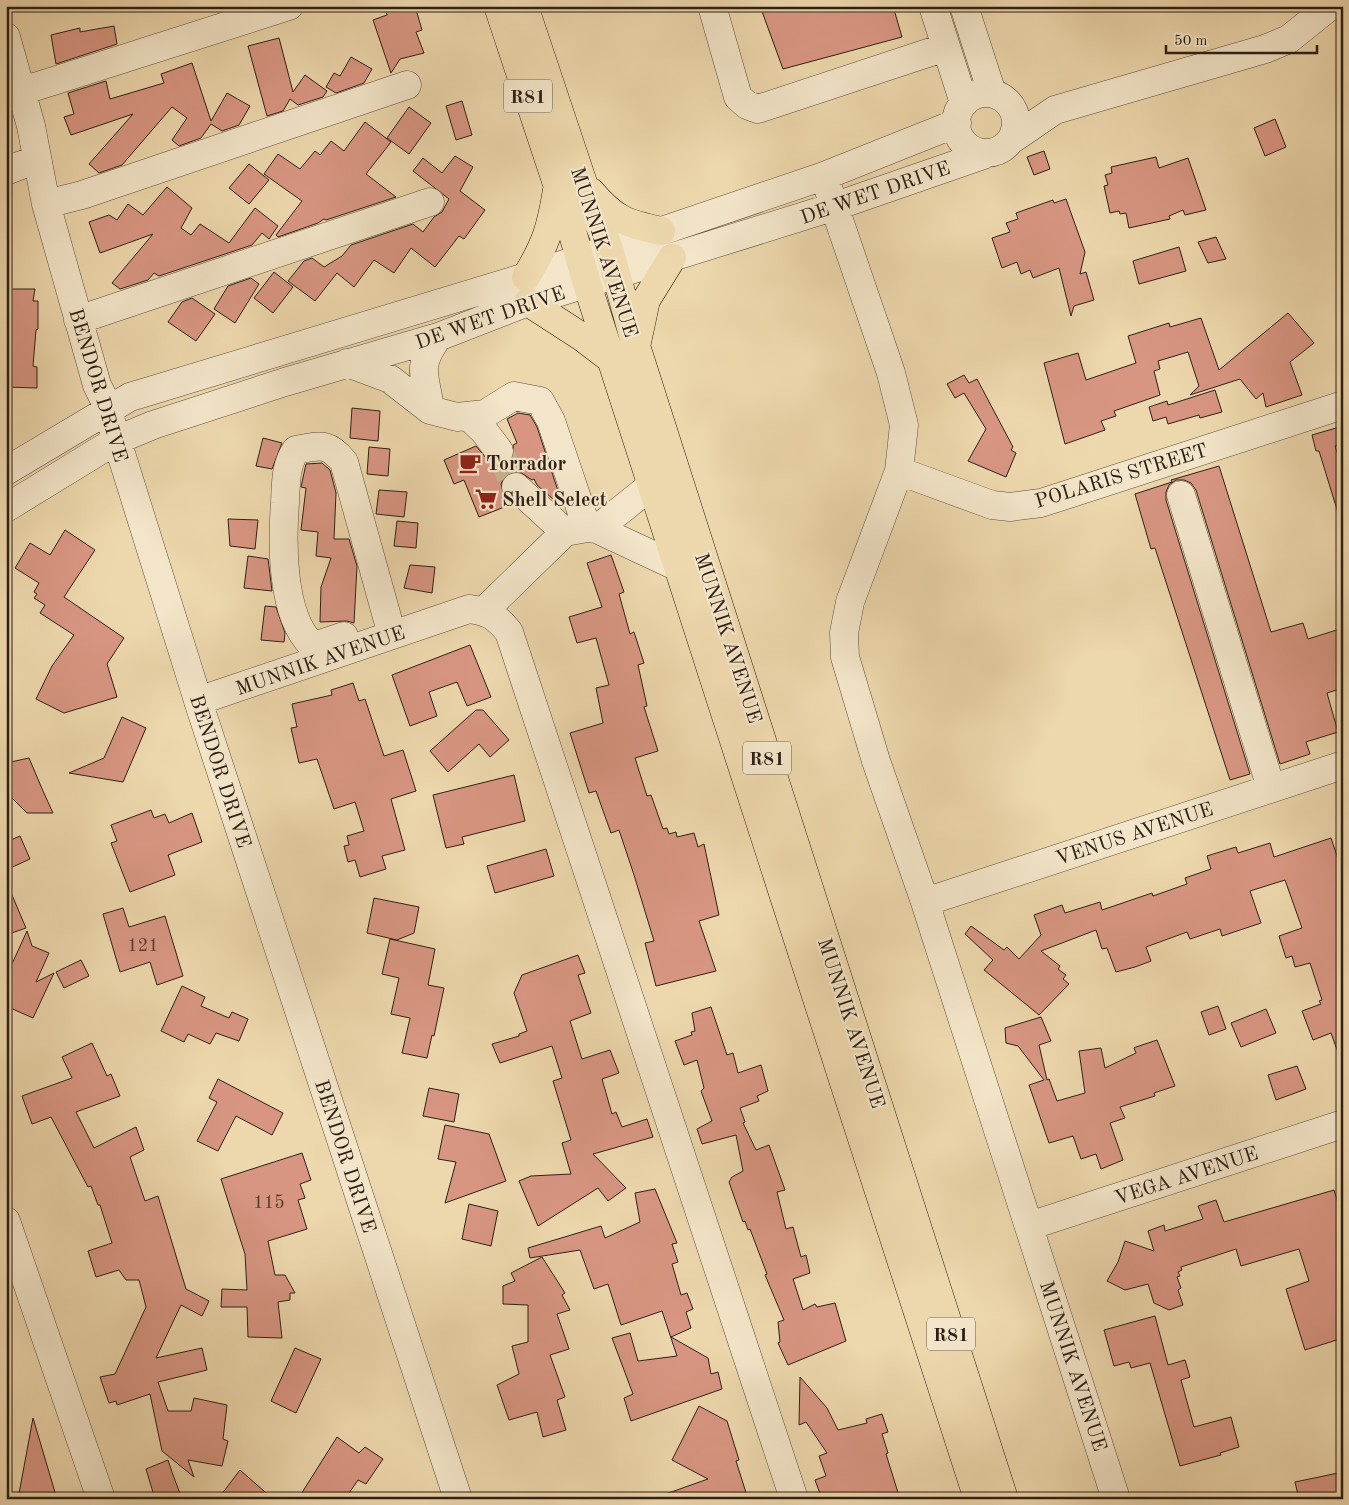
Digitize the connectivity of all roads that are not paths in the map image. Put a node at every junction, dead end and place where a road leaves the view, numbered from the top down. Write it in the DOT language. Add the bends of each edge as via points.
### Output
graph roads {
  1 [pos="289,6"];
  2 [pos="498,6"];
  3 [pos="524,6"];
  4 [pos="712,6"];
  5 [pos="933,6"];
  6 [pos="964,6"];
  7 [pos="1330,6"];
  8 [pos="6,37"];
  9 [pos="946,47"];
  10 [pos="407,85"];
  11 [pos="22,91"];
  12 [pos="1000,98"];
  13 [pos="1056,110"];
  14 [pos="960,113"];
  15 [pos="1011,140"];
  16 [pos="986,154"];
  17 [pos="37,159"];
  18 [pos="6,171"];
  19 [pos="824,176"];
  20 [pos="571,185"];
  21 [pos="430,202"];
  22 [pos="46,204"];
  23 [pos="836,206"];
  24 [pos="660,231"];
  25 [pos="672,258"];
  26 [pos="612,261"];
  27 [pos="584,271"];
  28 [pos="527,290"];
  29 [pos="78,320"];
  30 [pos="438,337"];
  31 [pos="636,346"];
  32 [pos="612,360"];
  33 [pos="347,364"];
  34 [pos="1343,405"];
  35 [pos="106,410"];
  36 [pos="430,410"];
  37 [pos="469,417"];
  38 [pos="117,440"];
  39 [pos="499,451"];
  40 [pos="900,471"];
  41 [pos="6,472"];
  42 [pos="1176,478"];
  43 [pos="652,485"];
  44 [pos="516,487"];
  45 [pos="6,508"];
  46 [pos="583,530"];
  47 [pos="678,567"];
  48 [pos="484,611"];
  49 [pos="389,629"];
  50 [pos="198,701"];
  51 [pos="1343,765"];
  52 [pos="1271,788"];
  53 [pos="925,902"];
  54 [pos="1343,1124"];
  55 [pos="6,1221"];
  56 [pos="1029,1226"];
  57 [pos="13,1265"];
  58 [pos="101,1499"];
  59 [pos="458,1499"];
  60 [pos="794,1499"];
  61 [pos="978,1499"];
  62 [pos="1004,1499"];
  63 [pos="1116,1499"];
  1 -- 11 [label="street"];
  2 -- 20 [label="main road, MUNNIK AVENUE / R81"];
  3 -- 20 [label="main road, MUNNIK AVENUE / R81"];
  4 -- 9 [label="street" via="738,97 758,109"];
  5 -- 9 [label="street"];
  6 -- 12 [label="street"];
  7 -- 13 [label="street" via="1289,39 1265,49"];
  8 -- 11 [label="street, BENDOR DRIVE"];
  9 -- 14 [label="street"];
  10 -- 22 [label="street" via="82,195"];
  11 -- 17 [label="street, BENDOR DRIVE"];
  12 -- 13 [label="street"];
  12 -- 14 [label="street" via="981,93"];
  12 -- 15 [label="street" via="1016,121 1016,131"];
  13 -- 15 [label="street"];
  14 -- 16 [label="street" via="960,140 967,148"];
  14 -- 19 [label="street, DE WET DRIVE"];
  15 -- 16 [label="street" via="1004,148"];
  16 -- 23 [label="street, DE WET DRIVE"];
  17 -- 18 [label="street"];
  17 -- 22 [label="street, BENDOR DRIVE"];
  19 -- 23 [label="street, MUNNIK AVENUE"];
  19 -- 24 [label="street, DE WET DRIVE"];
  20 -- 24 [label="main road" via="618,219"];
  20 -- 26 [label="main road, MUNNIK AVENUE / R81"];
  20 -- 27 [label="main road, MUNNIK AVENUE / R81"];
  20 -- 28 [label="main road"];
  21 -- 29 [label="street"];
  22 -- 29 [label="street, BENDOR DRIVE"];
  23 -- 25 [label="street, DE WET DRIVE"];
  23 -- 40 [label="street, MUNNIK AVENUE" via="900,401 904,425"];
  24 -- 26 [label="street, DE WET DRIVE"];
  25 -- 26 [label="street, DE WET DRIVE"];
  25 -- 31 [label="main road" via="646,300"];
  26 -- 27 [label="street, DE WET DRIVE"];
  26 -- 31 [label="main road, MUNNIK AVENUE / R81"];
  27 -- 28 [label="street, DE WET DRIVE"];
  27 -- 32 [label="main road, MUNNIK AVENUE / R81"];
  28 -- 30 [label="street, DE WET DRIVE"];
  28 -- 32 [label="main road"];
  28 -- 35 [label="street, DE WET DRIVE" via="130,397"];
  29 -- 35 [label="street, BENDOR DRIVE"];
  30 -- 33 [label="street, DE WET DRIVE"];
  30 -- 36 [label="street" via="423,364"];
  31 -- 62 [label="main road, MUNNIK AVENUE / R81"];
  32 -- 43 [label="main road, MUNNIK AVENUE / R81"];
  33 -- 36 [label="street" via="390,379"];
  33 -- 38 [label="street, DE WET DRIVE" via="153,425"];
  34 -- 42 [label="street, POLARIS STREET"];
  35 -- 38 [label="street, BENDOR DRIVE"];
  35 -- 41 [label="street, DE WET DRIVE"];
  36 -- 37 [label="street"];
  37 -- 39 [label="street"];
  37 -- 46 [label="street" via="485,414 514,396 540,401 551,421"];
  38 -- 45 [label="street, DE WET DRIVE"];
  38 -- 50 [label="street, BENDOR DRIVE"];
  40 -- 42 [label="street, POLARIS STREET" via="971,499 1010,507"];
  40 -- 53 [label="street, MUNNIK AVENUE" via="850,602 844,633 845,657 876,761"];
  42 -- 52 [label="street"];
  43 -- 46 [label="street"];
  43 -- 47 [label="main road, MUNNIK AVENUE / R81"];
  44 -- 46 [label="street"];
  46 -- 47 [label="street"];
  46 -- 48 [label="street"];
  47 -- 61 [label="main road, MUNNIK AVENUE / R81"];
  48 -- 49 [label="street, MUNNIK AVENUE" via="469,609"];
  48 -- 60 [label="street" via="497,618 509,632"];
  49 -- 49 [label="street" via="344,462 335,451 323,446 296,450 287,470 283,560 287,587 304,637 311,644 320,644"];
  49 -- 50 [label="street, MUNNIK AVENUE"];
  50 -- 59 [label="street, BENDOR DRIVE"];
  51 -- 52 [label="street, VENUS AVENUE"];
  52 -- 53 [label="street, VENUS AVENUE"];
  53 -- 56 [label="street, MUNNIK AVENUE"];
  54 -- 56 [label="street, VEGA AVENUE"];
  55 -- 57 [label="street"];
  56 -- 63 [label="street, MUNNIK AVENUE"];
  57 -- 58 [label="street"];
}
